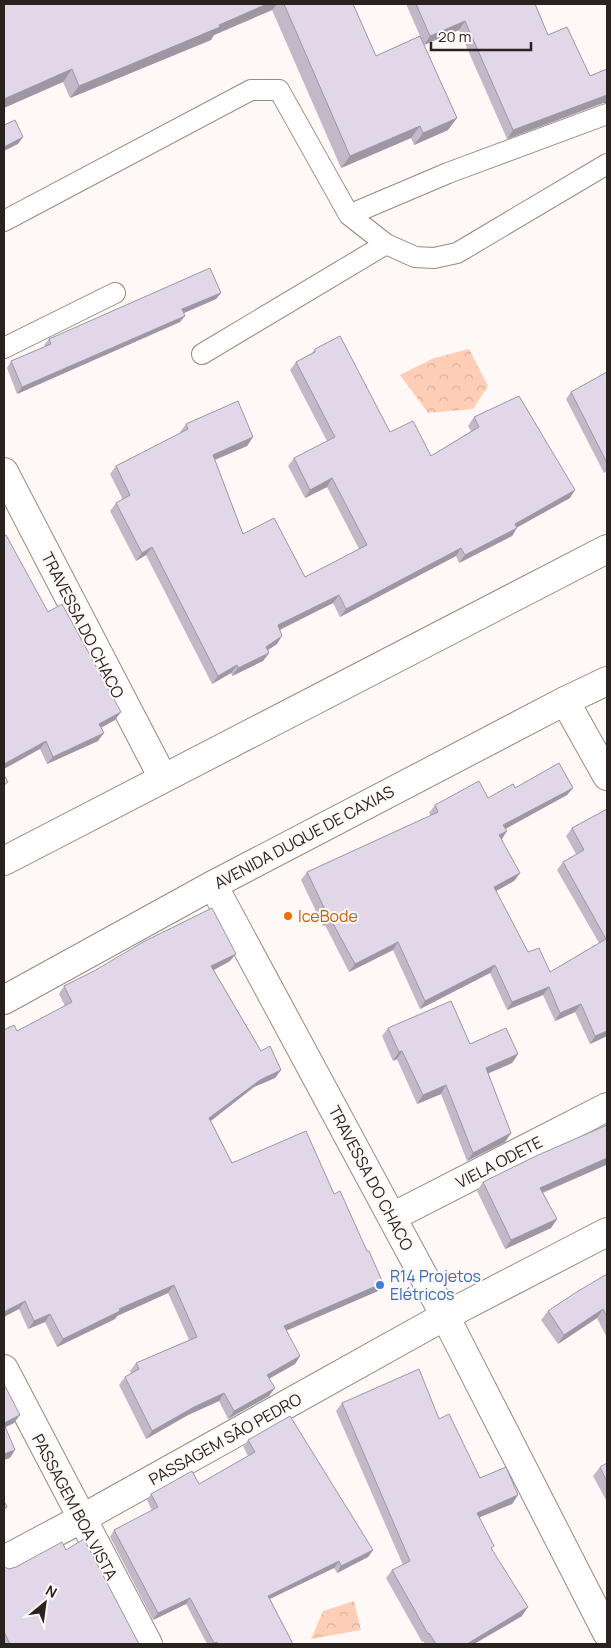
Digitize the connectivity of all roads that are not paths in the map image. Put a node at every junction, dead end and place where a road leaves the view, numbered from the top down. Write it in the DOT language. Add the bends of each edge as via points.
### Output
graph roads {
  1 [pos="607,114"];
  2 [pos="607,164"];
  3 [pos="349,215"];
  4 [pos="4,221"];
  5 [pos="386,244"];
  6 [pos="115,293"];
  7 [pos="4,348"];
  8 [pos="202,354"];
  9 [pos="4,472"];
  10 [pos="607,548"];
  11 [pos="607,681"];
  12 [pos="565,701"];
  13 [pos="607,776"];
  14 [pos="163,778"];
  15 [pos="4,861"];
  16 [pos="213,885"];
  17 [pos="4,1000"];
  18 [pos="607,1107"];
  19 [pos="392,1216"];
  20 [pos="607,1232"];
  21 [pos="445,1316"];
  22 [pos="4,1369"];
  23 [pos="82,1519"];
  24 [pos="4,1560"];
  25 [pos="607,1633"];
  26 [pos="148,1644"];
  1 -- 3 [label="lane" via="448,173"];
  2 -- 5 [label="lane" via="457,253 434,258 415,257"];
  3 -- 4 [label="lane" via="278,90 251,90"];
  3 -- 5 [label="lane"];
  5 -- 8 [label="lane"];
  6 -- 7 [label="lane"];
  9 -- 14 [label="street, TRAVESSA DO CHACO"];
  10 -- 14 [label="street"];
  11 -- 12 [label="street, AVENIDA DUQUE DE CAXIAS"];
  12 -- 13 [label="street"];
  12 -- 16 [label="street, AVENIDA DUQUE DE CAXIAS"];
  14 -- 15 [label="street"];
  16 -- 17 [label="street, AVENIDA DUQUE DE CAXIAS"];
  16 -- 19 [label="street, TRAVESSA DO CHACO"];
  18 -- 19 [label="street, VIELA ODETE"];
  19 -- 21 [label="street, TRAVESSA DO CHACO"];
  20 -- 21 [label="street, PASSAGEM SÃO PEDRO"];
  21 -- 23 [label="street, PASSAGEM SÃO PEDRO"];
  21 -- 25 [label="street, TRAVESSA DO CHACO"];
  22 -- 23 [label="street, PASSAGEM BOA VISTA"];
  23 -- 24 [label="street, PASSAGEM SÃO PEDRO"];
  23 -- 26 [label="street, PASSAGEM BOA VISTA"];
}
